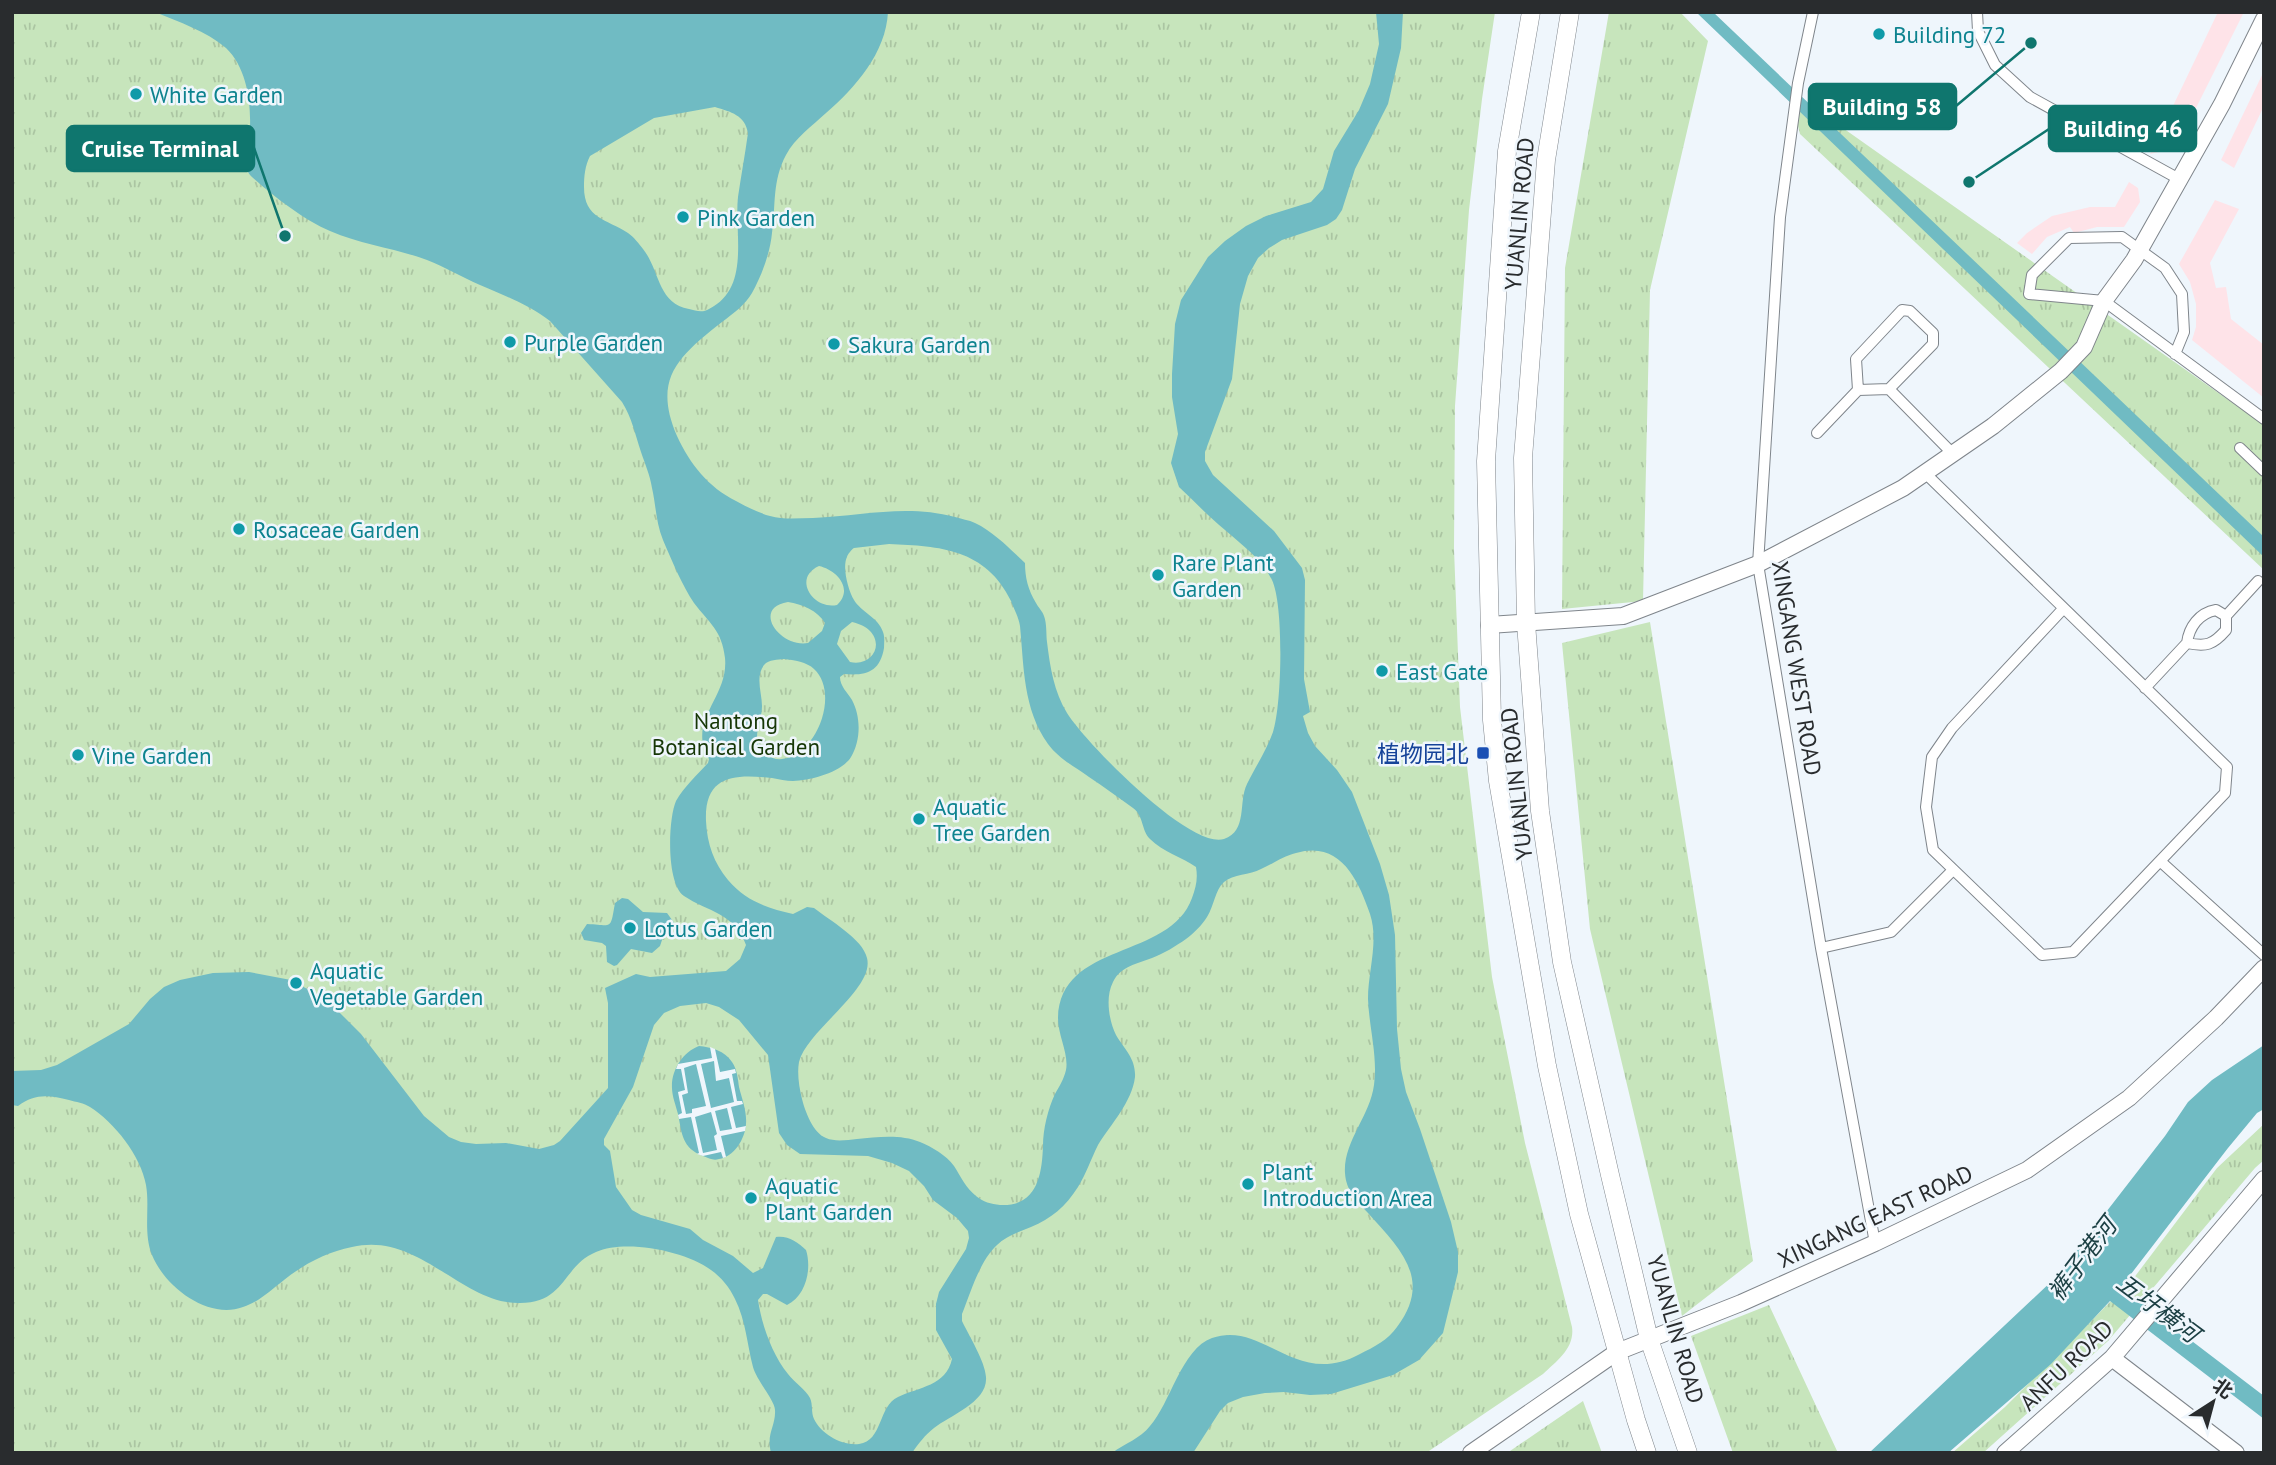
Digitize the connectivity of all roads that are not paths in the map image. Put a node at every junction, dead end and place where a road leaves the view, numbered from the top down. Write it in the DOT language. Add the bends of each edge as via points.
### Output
graph roads {
  1 [pos="1531,12"];
  2 [pos="1570,12"];
  3 [pos="1813,12"];
  4 [pos="1977,12"];
  5 [pos="2264,19"];
  6 [pos="2179,179"];
  7 [pos="2140,248"];
  8 [pos="2104,302"];
  9 [pos="2175,354"];
  10 [pos="1889,389"];
  11 [pos="1858,390"];
  12 [pos="2264,419"];
  13 [pos="1816,433"];
  14 [pos="2239,448"];
  15 [pos="1953,454"];
  16 [pos="2264,471"];
  17 [pos="1926,473"];
  18 [pos="1758,564"];
  19 [pos="2258,581"];
  20 [pos="2063,609"];
  21 [pos="2226,616"];
  22 [pos="1526,623"];
  23 [pos="1489,625"];
  24 [pos="2186,643"];
  25 [pos="2145,688"];
  26 [pos="2160,861"];
  27 [pos="1953,870"];
  28 [pos="1821,948"];
  29 [pos="2264,955"];
  30 [pos="2264,968"];
  31 [pos="2264,1179"];
  32 [pos="1875,1243"];
  33 [pos="1649,1339"];
  34 [pos="1617,1352"];
  35 [pos="2112,1358"];
  36 [pos="1471,1453"];
  37 [pos="1647,1453"];
  38 [pos="1688,1453"];
  39 [pos="2005,1453"];
  40 [pos="2236,1453"];
  1 -- 23 [label="main road, YUANLIN ROAD" via="1504,189 1486,461"];
  2 -- 22 [label="main road, YUANLIN ROAD" via="1546,160 1524,444"];
  3 -- 18 [label="street, XINGANG WEST ROAD" via="1780,216"];
  4 -- 6 [label="street" via="1978,32 1995,65 2030,97"];
  5 -- 6 [label="street"];
  6 -- 7 [label="street"];
  7 -- 8 [label="street"];
  7 -- 8 [label="street" via="2122,237 2068,238 2032,275 2029,295"];
  7 -- 9 [label="street" via="2165,268 2182,294 2184,332"];
  8 -- 9 [label="street"];
  8 -- 15 [label="street" via="2084,347 2061,371"];
  9 -- 12 [label="street"];
  10 -- 11 [label="street"];
  10 -- 11 [label="street" via="1933,344 1933,333 1910,311 1902,310 1856,359"];
  10 -- 15 [label="street"];
  11 -- 13 [label="street"];
  14 -- 16 [label="street"];
  15 -- 17 [label="street"];
  17 -- 18 [label="street"];
  17 -- 20 [label="street"];
  18 -- 22 [label="street" via="1623,617"];
  18 -- 28 [label="street, XINGANG WEST ROAD"];
  19 -- 21 [label="street"];
  20 -- 25 [label="street"];
  20 -- 27 [label="street" via="1952,728 1932,757 1926,807 1933,850"];
  21 -- 24 [label="street" via="2216,610 2206,612 2189,629"];
  21 -- 24 [label="street" via="2226,630 2214,643"];
  22 -- 23 [label="street"];
  22 -- 33 [label="main road, YUANLIN ROAD" via="1541,811 1562,962"];
  23 -- 34 [label="main road, YUANLIN ROAD" via="1498,780 1545,1052 1578,1214"];
  24 -- 25 [label="street"];
  25 -- 26 [label="street" via="2227,767 2225,793"];
  26 -- 27 [label="street" via="2073,952 2042,955"];
  26 -- 29 [label="street"];
  27 -- 28 [label="street" via="1891,932"];
  28 -- 32 [label="street, XINGANG WEST ROAD"];
  30 -- 32 [label="street, XINGANG EAST ROAD" via="2129,1098 2026,1170"];
  31 -- 35 [label="street, ANFU ROAD"];
  32 -- 33 [label="street, XINGANG EAST ROAD"];
  33 -- 34 [label="street, XINGANG EAST ROAD"];
  33 -- 38 [label="main road, YUANLIN ROAD"];
  34 -- 36 [label="street, XINGANG EAST ROAD"];
  34 -- 37 [label="main road, YUANLIN ROAD"];
  35 -- 39 [label="street, ANFU ROAD"];
  35 -- 40 [label="street"];
}
